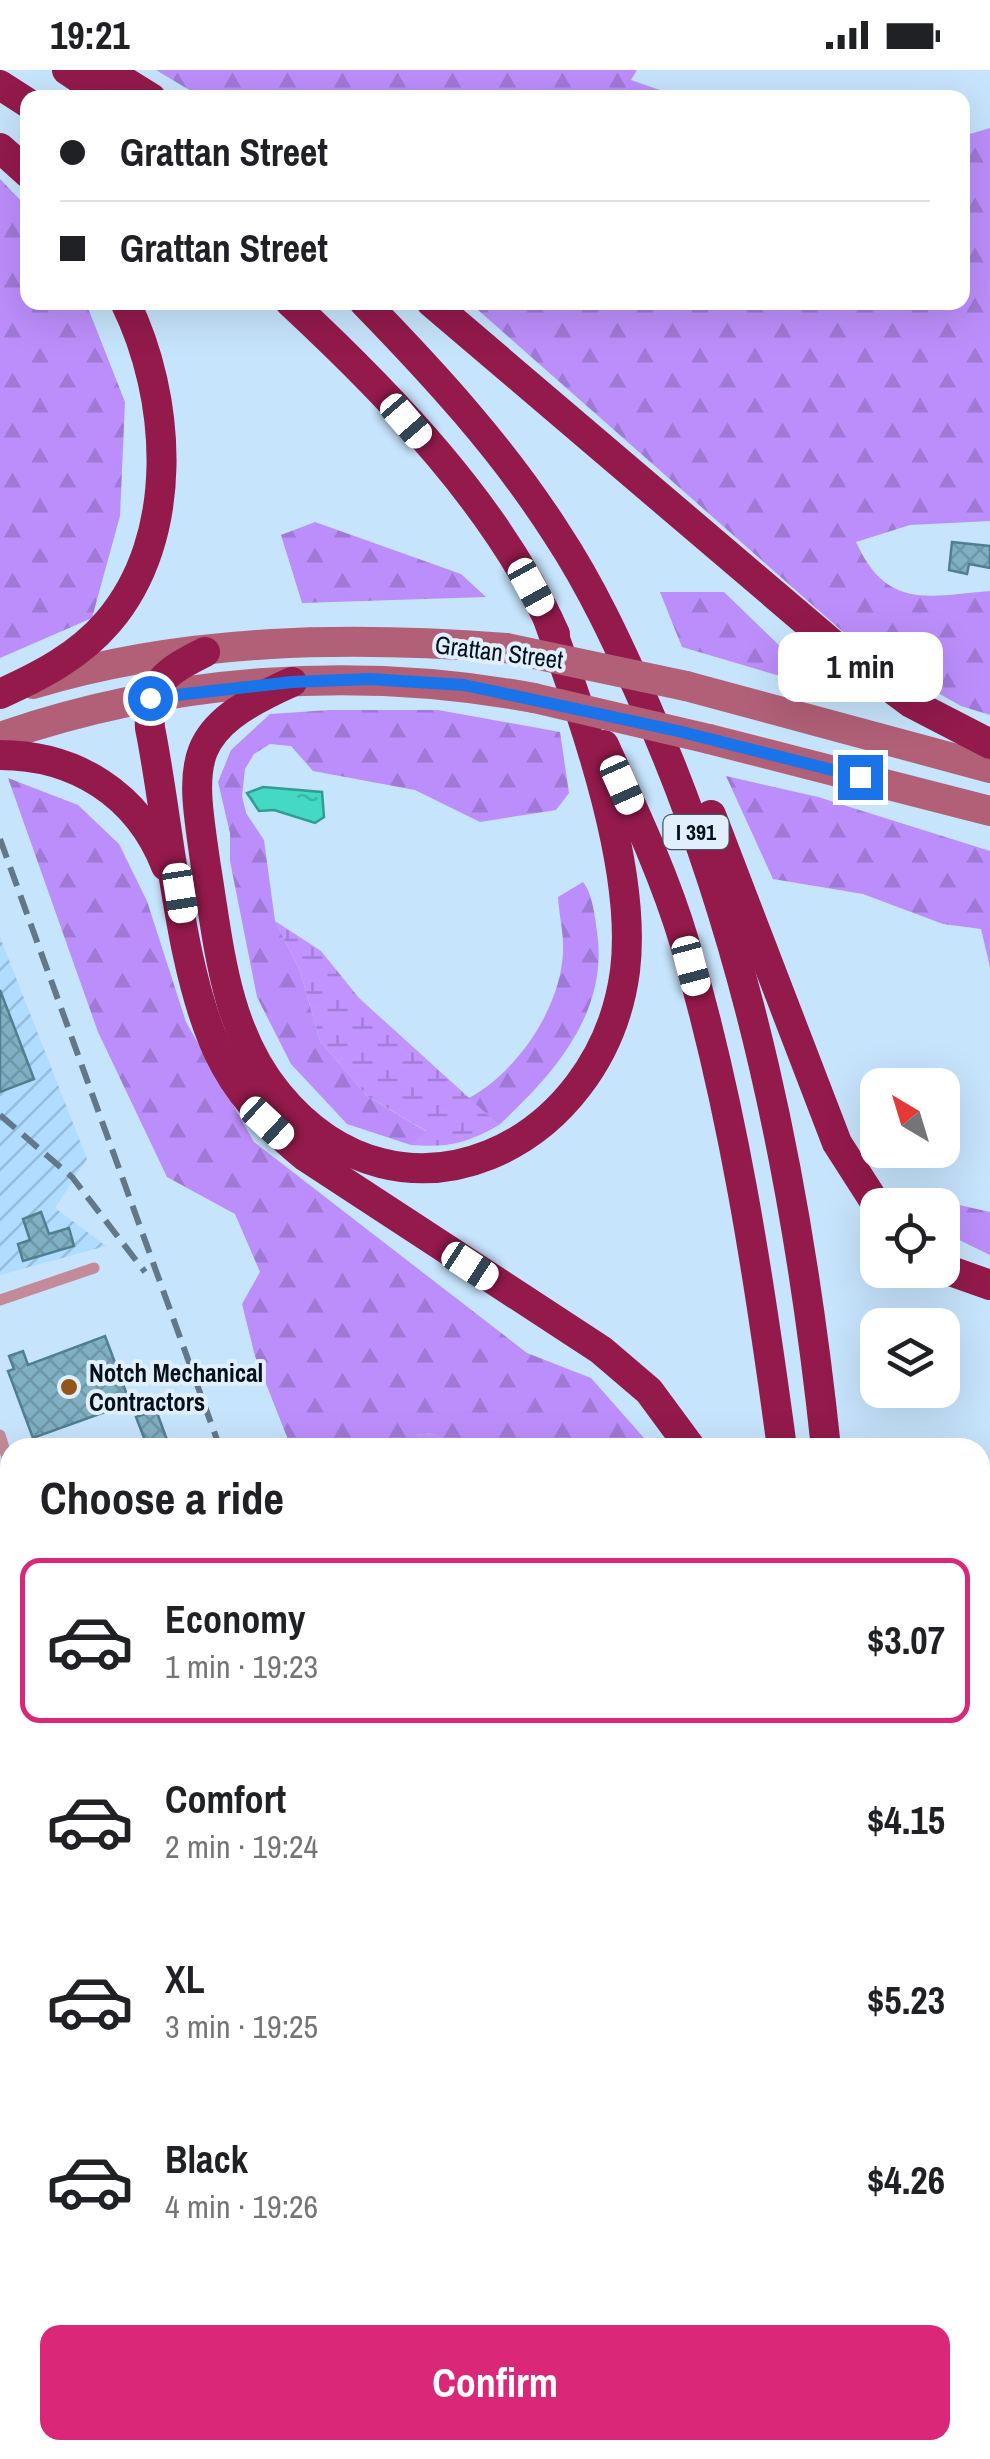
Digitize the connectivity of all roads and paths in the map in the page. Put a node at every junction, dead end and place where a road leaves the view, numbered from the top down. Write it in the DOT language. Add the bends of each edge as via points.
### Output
graph roads {
  1 [pos="67,70"];
  2 [pos="106,70"];
  3 [pos="97,90"];
  4 [pos="138,90"];
  5 [pos="0,148"];
  6 [pos="20,166"];
  7 [pos="129,310"];
  8 [pos="298,310"];
  9 [pos="371,310"];
  10 [pos="440,310"];
  11 [pos="548,619"];
  12 [pos="613,634"];
  13 [pos="205,652"];
  14 [pos="292,682"];
  15 [pos="0,694"];
  16 [pos="150,698"];
  17 [pos="0,736"];
  18 [pos="990,744"];
  19 [pos="0,755"];
  20 [pos="990,768"];
  21 [pos="990,811"];
  22 [pos="185,926"];
  23 [pos="866,1188"];
  24 [pos="94,1268"];
  25 [pos="960,1274"];
  26 [pos="990,1285"];
  27 [pos="0,1300"];
  28 [pos="684,1438"];
  29 [pos="781,1438"];
  30 [pos="825,1438"];
  1 -- 3 [label="highway"];
  2 -- 4 [label="highway"];
  5 -- 6 [label="highway"];
  7 -- 15 [label="highway" via="156,388 162,447 154,522 122,604 106,624 59,664"];
  8 -- 11 [label="highway, I 391" via="452,474 514,558"];
  9 -- 12 [label="highway, I 391" via="517,477 558,534"];
  10 -- 18 [label="highway" via="836,647 911,702"];
  11 -- 14 [label="highway" via="580,708 612,836 626,918 625,970 605,1044 578,1088 535,1130 474,1162 418,1169 346,1150 276,1092 238,1027 194,779 209,736 224,719"];
  11 -- 29 [label="highway, I 391" via="683,938 728,1112"];
  12 -- 23 [label="highway" via="710,813 837,1143"];
  12 -- 30 [label="highway, I 391" via="675,773 743,985 781,1130"];
  13 -- 15 [label="main road, Grattan Street" via="113,664"];
  13 -- 16 [label="highway" via="176,666"];
  13 -- 20 [label="main road, Grattan Street, bridge" via="345,641 506,648 686,686"];
  14 -- 16 [label="main road, Grattan Street"];
  14 -- 21 [label="main road, Grattan Street, bridge" via="464,685"];
  16 -- 17 [label="main road, Grattan Street"];
  16 -- 22 [label="highway"];
  19 -- 22 [label="highway" via="75,769 124,801 153,837"];
  22 -- 28 [label="highway" via="215,1044 267,1123 306,1157 601,1350 649,1391"];
  24 -- 27 [label="lane"];
  25 -- 26 [label="highway"];
}
